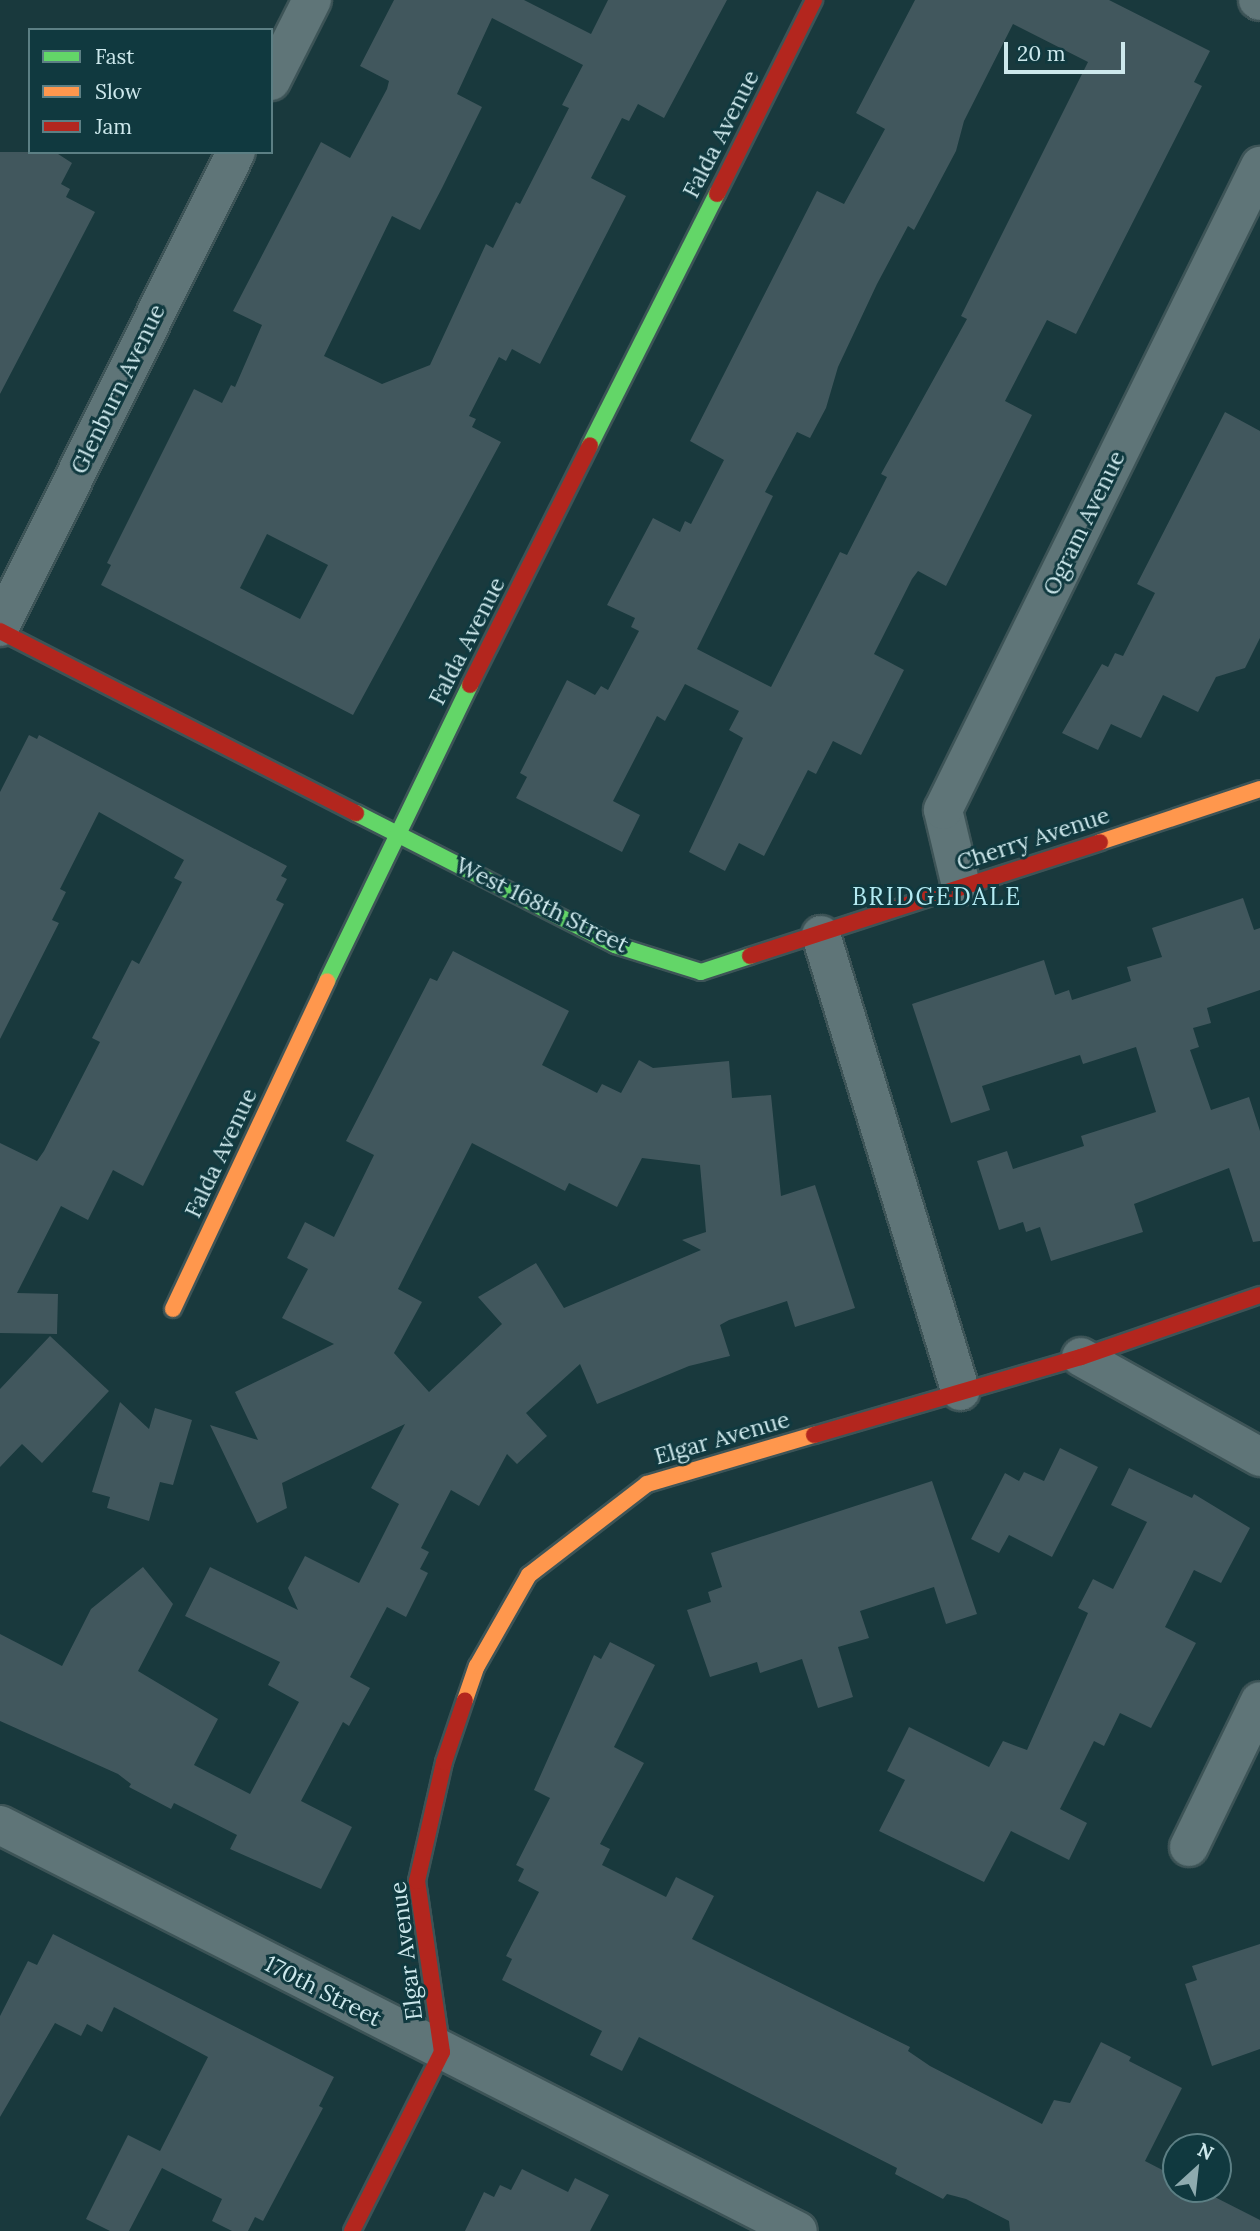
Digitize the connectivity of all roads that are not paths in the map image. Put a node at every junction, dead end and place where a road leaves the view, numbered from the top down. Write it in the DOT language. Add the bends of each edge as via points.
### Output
graph roads {
  1 [pos="312,0"];
  2 [pos="814,0"];
  3 [pos="273,77"];
  4 [pos="235,154"];
  5 [pos="1260,166"];
  6 [pos="0,629"];
  7 [pos="1260,789"];
  8 [pos="396,833"];
  9 [pos="961,886"];
  10 [pos="821,935"];
  11 [pos="1260,1295"];
  12 [pos="173,1309"];
  13 [pos="1081,1357"];
  14 [pos="960,1391"];
  15 [pos="1260,1457"];
  16 [pos="1260,1701"];
  17 [pos="0,1825"];
  18 [pos="1189,1847"];
  19 [pos="442,2052"];
  20 [pos="352,2231"];
  21 [pos="798,2231"];
  1 -- 3 [label="street"];
  2 -- 8 [label="street, Falda Avenue"];
  4 -- 6 [label="street, Glenburn Avenue"];
  5 -- 9 [label="street, Ogram Avenue" via="943,810"];
  6 -- 8 [label="street, West 168th Street"];
  7 -- 9 [label="street, Cherry Avenue"];
  8 -- 10 [label="street, West 168th Street" via="615,944 701,972"];
  8 -- 12 [label="street, Falda Avenue"];
  9 -- 10 [label="street, Cherry Avenue"];
  10 -- 14 [label="street"];
  11 -- 13 [label="street, Elgar Avenue"];
  13 -- 14 [label="street, Elgar Avenue"];
  13 -- 15 [label="street"];
  14 -- 19 [label="street, Elgar Avenue" via="647,1484 529,1575 477,1666 444,1762 417,1881"];
  16 -- 18 [label="street"];
  17 -- 19 [label="street, 170th Street"];
  19 -- 20 [label="street"];
  19 -- 21 [label="street, 170th Street"];
}
